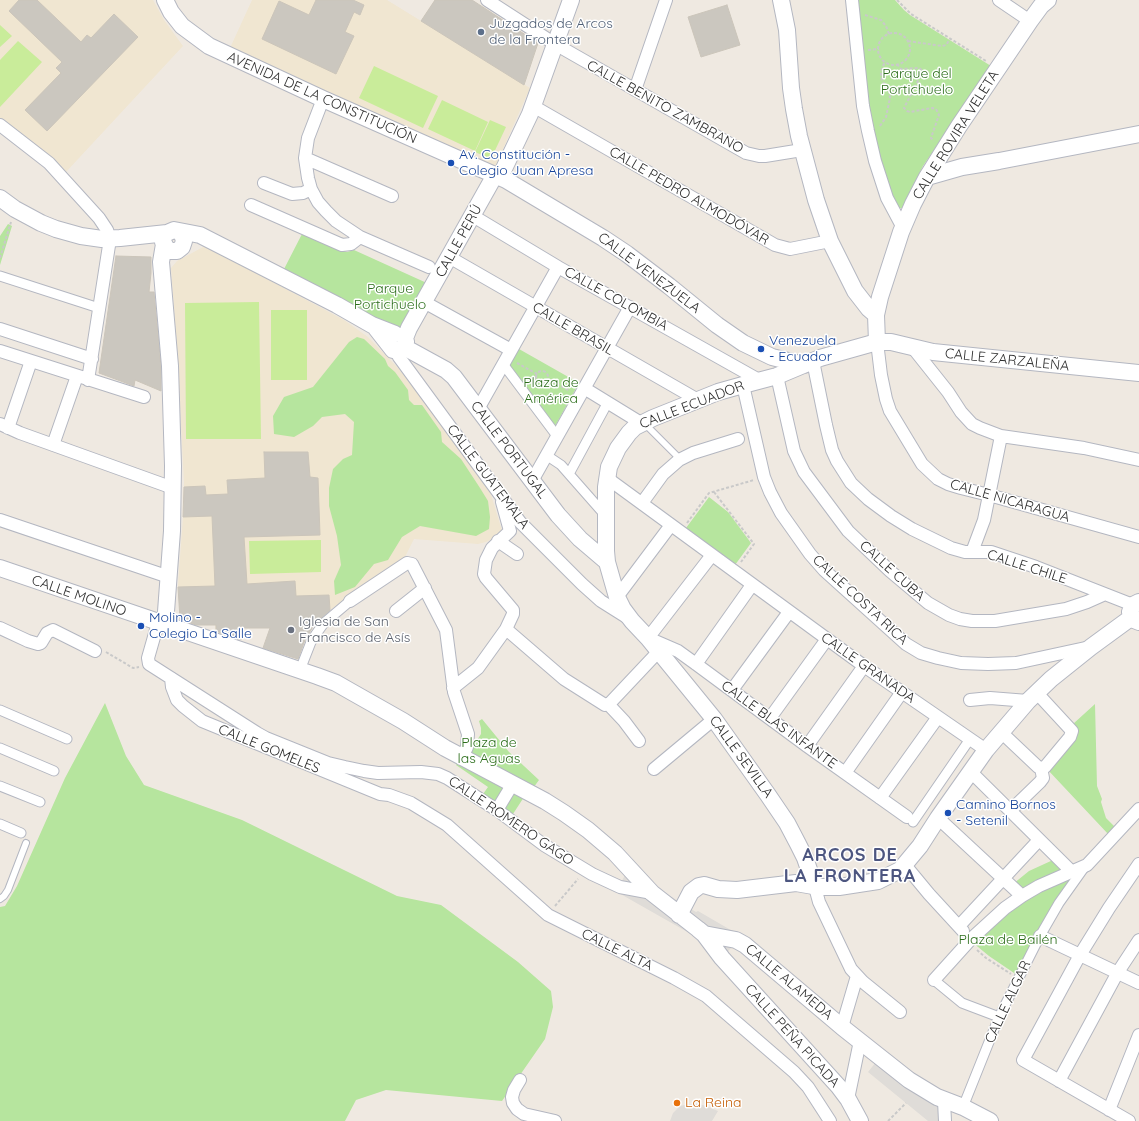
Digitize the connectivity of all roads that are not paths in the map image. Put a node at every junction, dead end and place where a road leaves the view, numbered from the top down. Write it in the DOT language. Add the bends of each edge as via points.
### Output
graph roads {
  1 [pos="165,0"];
  2 [pos="487,0"];
  3 [pos="571,0"];
  4 [pos="666,0"];
  5 [pos="781,0"];
  6 [pos="852,0"];
  7 [pos="999,0"];
  8 [pos="1043,2"];
  9 [pos="1030,21"];
  10 [pos="555,44"];
  11 [pos="635,90"];
  12 [pos="323,99"];
  13 [pos="533,106"];
  14 [pos="0,125"];
  15 [pos="1139,134"];
  16 [pos="802,150"];
  17 [pos="305,158"];
  18 [pos="498,176"];
  19 [pos="927,177"];
  20 [pos="264,182"];
  21 [pos="311,189"];
  22 [pos="392,196"];
  23 [pos="0,198"];
  24 [pos="251,205"];
  25 [pos="473,216"];
  26 [pos="903,228"];
  27 [pos="360,237"];
  28 [pos="110,239"];
  29 [pos="172,241"];
  30 [pos="830,241"];
  31 [pos="449,257"];
  32 [pos="429,267"];
  33 [pos="558,267"];
  34 [pos="0,276"];
  35 [pos="424,302"];
  36 [pos="536,307"];
  37 [pos="630,307"];
  38 [pos="99,308"];
  39 [pos="876,315"];
  40 [pos="0,329"];
  41 [pos="400,339"];
  42 [pos="877,342"];
  43 [pos="606,348"];
  44 [pos="913,348"];
  45 [pos="0,351"];
  46 [pos="507,357"];
  47 [pos="92,359"];
  48 [pos="31,361"];
  49 [pos="809,363"];
  50 [pos="1139,373"];
  51 [pos="777,376"];
  52 [pos="83,378"];
  53 [pos="759,380"];
  54 [pos="743,385"];
  55 [pos="582,392"];
  56 [pos="144,397"];
  57 [pos="698,400"];
  58 [pos="608,402"];
  59 [pos="478,409"];
  60 [pos="642,422"];
  61 [pos="4,426"];
  62 [pos="557,436"];
  63 [pos="1002,436"];
  64 [pos="738,439"];
  65 [pos="53,445"];
  66 [pos="546,455"];
  67 [pos="680,459"];
  68 [pos="1139,460"];
  69 [pos="569,474"];
  70 [pos="607,478"];
  71 [pos="532,481"];
  72 [pos="173,488"];
  73 [pos="989,495"];
  74 [pos="502,496"];
  75 [pos="642,503"];
  76 [pos="606,517"];
  77 [pos="0,520"];
  78 [pos="676,528"];
  79 [pos="1139,538"];
  80 [pos="498,541"];
  81 [pos="972,552"];
  82 [pos="517,554"];
  83 [pos="712,555"];
  84 [pos="608,562"];
  85 [pos="0,568"];
  86 [pos="169,577"];
  87 [pos="752,585"];
  88 [pos="425,588"];
  89 [pos="1105,594"];
  90 [pos="617,597"];
  91 [pos="350,601"];
  92 [pos="396,611"];
  93 [pos="789,612"];
  94 [pos="1136,612"];
  95 [pos="632,621"];
  96 [pos="162,624"];
  97 [pos="0,628"];
  98 [pos="506,629"];
  99 [pos="648,638"];
  100 [pos="827,639"];
  101 [pos="1091,647"];
  102 [pos="95,651"];
  103 [pos="659,651"];
  104 [pos="696,664"];
  105 [pos="864,666"];
  106 [pos="300,670"];
  107 [pos="171,678"];
  108 [pos="453,688"];
  109 [pos="732,690"];
  110 [pos="902,692"];
  111 [pos="1032,696"];
  112 [pos="970,700"];
  113 [pos="608,704"];
  114 [pos="0,710"];
  115 [pos="938,717"];
  116 [pos="770,718"];
  117 [pos="714,719"];
  118 [pos="1001,732"];
  119 [pos="68,739"];
  120 [pos="970,739"];
  121 [pos="639,741"];
  122 [pos="807,746"];
  123 [pos="0,748"];
  124 [pos="986,750"];
  125 [pos="462,758"];
  126 [pos="1041,768"];
  127 [pos="654,769"];
  128 [pos="54,771"];
  129 [pos="970,771"];
  130 [pos="392,773"];
  131 [pos="844,773"];
  132 [pos="512,785"];
  133 [pos="0,786"];
  134 [pos="390,794"];
  135 [pos="880,798"];
  136 [pos="40,802"];
  137 [pos="1139,809"];
  138 [pos="497,810"];
  139 [pos="1010,811"];
  140 [pos="938,818"];
  141 [pos="910,819"];
  142 [pos="0,824"];
  143 [pos="21,833"];
  144 [pos="1039,840"];
  145 [pos="26,844"];
  146 [pos="1139,864"];
  147 [pos="905,865"];
  148 [pos="1087,865"];
  149 [pos="1072,872"];
  150 [pos="1003,879"];
  151 [pos="815,886"];
  152 [pos="652,893"];
  153 [pos="1022,896"];
  154 [pos="0,899"];
  155 [pos="679,915"];
  156 [pos="959,926"];
  157 [pos="704,934"];
  158 [pos="1040,936"];
  159 [pos="736,940"];
  160 [pos="1139,940"];
  161 [pos="970,941"];
  162 [pos="719,954"];
  163 [pos="1080,955"];
  164 [pos="1118,972"];
  165 [pos="857,976"];
  166 [pos="934,980"];
  167 [pos="1139,983"];
  168 [pos="900,1012"];
  169 [pos="999,1017"];
  170 [pos="842,1027"];
  171 [pos="1139,1035"];
  172 [pos="860,1041"];
  173 [pos="520,1080"];
  174 [pos="1059,1081"];
  175 [pos="848,1099"];
  176 [pos="944,1101"];
  177 [pos="963,1107"];
  178 [pos="1109,1110"];
  179 [pos="556,1121"];
  180 [pos="830,1121"];
  181 [pos="860,1121"];
  182 [pos="945,1121"];
  183 [pos="990,1121"];
  184 [pos="1129,1121"];
  1 -- 12 [label="street, AVENIDA DE LA CONSTITUCIÓN" via="182,26 209,46"];
  2 -- 10 [label="street, CALLE BENITO ZAMBRANO"];
  3 -- 10 [label="street, CALLE PERÚ"];
  4 -- 11 [label="street"];
  5 -- 16 [label="street" via="787,30 791,88"];
  6 -- 26 [label="street" via="868,131 882,183"];
  7 -- 9 [label="street"];
  8 -- 9 [label="street, CALLE ROVIRA VELETA"];
  9 -- 19 [label="street, CALLE ROVIRA VELETA"];
  10 -- 11 [label="street, CALLE BENITO ZAMBRANO"];
  10 -- 13 [label="street, CALLE PERÚ"];
  11 -- 16 [label="street, CALLE BENITO ZAMBRANO" via="746,153 765,156"];
  12 -- 17 [label="street" via="308,138"];
  12 -- 18 [label="street, AVENIDA DE LA CONSTITUCIÓN"];
  13 -- 18 [label="street, CALLE PERÚ"];
  13 -- 30 [label="street, CALLE PEDRO ALMODÓVAR" via="779,246 790,250"];
  14 -- 28 [label="street" via="49,163 99,218"];
  15 -- 19 [label="street" via="962,167"];
  16 -- 30 [label="street"];
  17 -- 21 [label="street"];
  17 -- 22 [label="street"];
  18 -- 25 [label="street, CALLE PERÚ"];
  18 -- 49 [label="street, CALLE VENEZUELA" via="621,250 744,343 772,357"];
  19 -- 26 [label="street, CALLE ROVIRA VELETA"];
  20 -- 21 [label="street" via="292,194"];
  21 -- 27 [label="street" via="318,202 336,221"];
  23 -- 28 [label="street" via="26,216 56,229 81,236"];
  24 -- 27 [label="street" via="342,245 351,244"];
  25 -- 31 [label="street, CALLE PERÚ"];
  25 -- 33 [label="street, CALLE COLOMBIA"];
  26 -- 39 [label="street, CALLE ROVIRA VELETA"];
  27 -- 32 [label="street"];
  28 -- 29 [label="street" via="145,236"];
  28 -- 38 [label="street"];
  29 -- 41 [label="street, CALLE PORTUGAL" via="208,240"];
  29 -- 72 [label="street" via="161,254 161,270 171,372"];
  30 -- 39 [label="street" via="858,295"];
  31 -- 35 [label="street, CALLE PERÚ"];
  31 -- 36 [label="street, CALLE BRASIL"];
  33 -- 36 [label="street"];
  33 -- 37 [label="street, CALLE COLOMBIA"];
  34 -- 38 [label="street"];
  35 -- 41 [label="street, CALLE PERÚ"];
  35 -- 46 [label="street"];
  36 -- 43 [label="street, CALLE BRASIL"];
  36 -- 46 [label="street"];
  37 -- 43 [label="street"];
  37 -- 53 [label="street, CALLE COLOMBIA"];
  38 -- 47 [label="street"];
  39 -- 42 [label="street, CALLE ROVIRA VELETA"];
  40 -- 47 [label="street"];
  41 -- 59 [label="street, CALLE PORTUGAL" via="450,374"];
  41 -- 74 [label="street, CALLE GUATEMALA" via="399,357"];
  42 -- 44 [label="street, CALLE ZARZALEÑA" via="891,342"];
  42 -- 49 [label="street, CALLE ECUADOR"];
  42 -- 73 [label="street, CALLE NICARAGUA" via="881,375 890,411 922,464 948,484"];
  43 -- 55 [label="street"];
  43 -- 57 [label="street, CALLE BRASIL"];
  44 -- 50 [label="street, CALLE ZARZALEÑA"];
  44 -- 63 [label="street" via="965,418 980,428"];
  45 -- 48 [label="street"];
  46 -- 59 [label="street"];
  46 -- 62 [label="street"];
  47 -- 52 [label="street"];
  48 -- 52 [label="street"];
  48 -- 61 [label="street"];
  49 -- 51 [label="street, CALLE ECUADOR"];
  49 -- 81 [label="street, CALLE CHILE" via="830,444 851,483 868,499 912,529 950,548"];
  51 -- 53 [label="street, CALLE ECUADOR"];
  51 -- 89 [label="street, CALLE CUBA" via="794,451 804,472 848,531 928,603 960,618 995,621 1066,609"];
  52 -- 56 [label="street"];
  52 -- 65 [label="street"];
  53 -- 54 [label="street, CALLE ECUADOR"];
  54 -- 57 [label="street, CALLE ECUADOR"];
  54 -- 101 [label="street, CALLE COSTA RICA" via="764,477 773,499 793,531 824,570 906,644 921,653 950,661 976,664 1028,661"];
  55 -- 58 [label="street"];
  55 -- 62 [label="street"];
  57 -- 60 [label="street, CALLE ECUADOR"];
  58 -- 60 [label="street"];
  58 -- 69 [label="street"];
  59 -- 71 [label="street, CALLE PORTUGAL"];
  60 -- 67 [label="lane"];
  60 -- 70 [label="street, CALLE ECUADOR" via="629,433 618,448"];
  61 -- 65 [label="street"];
  62 -- 66 [label="street"];
  63 -- 68 [label="street" via="1084,448"];
  63 -- 73 [label="street"];
  64 -- 67 [label="street"];
  65 -- 72 [label="street"];
  66 -- 69 [label="street"];
  66 -- 71 [label="street"];
  67 -- 75 [label="street" via="662,474"];
  69 -- 76 [label="street"];
  70 -- 75 [label="street, CALLE GRANADA"];
  70 -- 76 [label="street, CALLE ECUADOR"];
  71 -- 84 [label="street, CALLE PORTUGAL" via="569,528"];
  72 -- 86 [label="street"];
  73 -- 79 [label="street, CALLE NICARAGUA"];
  73 -- 81 [label="street" via="984,520"];
  74 -- 80 [label="street" via="510,531"];
  74 -- 95 [label="street, CALLE GUATEMALA" via="526,528 582,584 601,601"];
  75 -- 78 [label="street, CALLE GRANADA"];
  76 -- 84 [label="street, CALLE ECUADOR"];
  77 -- 86 [label="street"];
  78 -- 83 [label="street, CALLE GRANADA"];
  78 -- 90 [label="street"];
  80 -- 82 [label="street"];
  80 -- 98 [label="street" via="488,554 484,574 513,610"];
  81 -- 89 [label="street, CALLE CHILE" via="996,554"];
  83 -- 87 [label="street, CALLE GRANADA"];
  83 -- 99 [label="street"];
  84 -- 90 [label="street, CALLE ECUADOR"];
  85 -- 96 [label="street, CALLE MOLINO"];
  86 -- 96 [label="street"];
  87 -- 93 [label="street, CALLE GRANADA"];
  87 -- 104 [label="street"];
  88 -- 91 [label="street" via="412,564 407,563"];
  88 -- 92 [label="street"];
  88 -- 108 [label="street" via="446,630"];
  89 -- 94 [label="street, CALLE CHILE"];
  90 -- 95 [label="street, CALLE ECUADOR"];
  91 -- 106 [label="street" via="324,623 316,634"];
  93 -- 100 [label="street, CALLE GRANADA"];
  93 -- 109 [label="street"];
  94 -- 101 [label="street"];
  95 -- 99 [label="street, CALLE ECUADOR"];
  96 -- 106 [label="street, CALLE MOLINO"];
  96 -- 107 [label="street, CALLE GOMELES" via="148,658 149,664"];
  97 -- 102 [label="street" via="38,644 46,633 52,630"];
  98 -- 108 [label="street" via="478,668"];
  98 -- 113 [label="street" via="564,679 602,704"];
  99 -- 103 [label="street, CALLE SEVILLA"];
  99 -- 104 [label="street, CALLE BLAS INFANTE" via="678,651"];
  100 -- 105 [label="street, CALLE GRANADA"];
  100 -- 116 [label="street"];
  101 -- 111 [label="street"];
  103 -- 113 [label="street"];
  103 -- 117 [label="street, CALLE SEVILLA"];
  104 -- 109 [label="street, CALLE BLAS INFANTE"];
  105 -- 110 [label="street, CALLE GRANADA"];
  105 -- 122 [label="street"];
  106 -- 125 [label="street, CALLE MOLINO" via="336,683"];
  107 -- 130 [label="street, CALLE GOMELES" via="266,738 328,763 364,771"];
  107 -- 134 [label="street, CALLE GOMELES" via="177,700 202,721 380,794"];
  108 -- 125 [label="street" via="468,734 467,747"];
  109 -- 116 [label="street, CALLE BLAS INFANTE"];
  110 -- 115 [label="street, CALLE GRANADA"];
  110 -- 131 [label="street"];
  111 -- 112 [label="street"];
  111 -- 118 [label="street"];
  111 -- 126 [label="street" via="1072,731 1070,737"];
  113 -- 121 [label="street"];
  114 -- 119 [label="street"];
  115 -- 120 [label="street, CALLE GRANADA"];
  115 -- 135 [label="street"];
  116 -- 122 [label="street, CALLE BLAS INFANTE"];
  117 -- 127 [label="street"];
  117 -- 151 [label="street, CALLE SEVILLA" via="787,823 805,858"];
  118 -- 124 [label="street"];
  118 -- 126 [label="street"];
  120 -- 124 [label="street, CALLE GRANADA"];
  120 -- 141 [label="street"];
  122 -- 131 [label="street, CALLE BLAS INFANTE"];
  123 -- 128 [label="street"];
  124 -- 129 [label="street"];
  125 -- 132 [label="street"];
  126 -- 139 [label="street" via="1043,778"];
  129 -- 139 [label="street"];
  129 -- 140 [label="street"];
  130 -- 134 [label="street" via="387,790"];
  130 -- 138 [label="street, CALLE ROMERO GAGO" via="438,774"];
  131 -- 135 [label="street, CALLE BLAS INFANTE"];
  132 -- 138 [label="street"];
  132 -- 152 [label="street" via="559,810 588,830 615,853"];
  133 -- 136 [label="street"];
  134 -- 180 [label="street, CALLE ALTA" via="447,825 548,915 706,996 794,1072 808,1087"];
  135 -- 141 [label="street, CALLE BLAS INFANTE"];
  137 -- 148 [label="street, CALLE ALGAR"];
  138 -- 152 [label="street, CALLE ROMERO GAGO" via="585,870 620,887"];
  139 -- 144 [label="street"];
  140 -- 147 [label="street"];
  140 -- 150 [label="street"];
  142 -- 143 [label="street"];
  144 -- 149 [label="street"];
  144 -- 150 [label="street"];
  145 -- 154 [label="lane" via="8,890"];
  146 -- 163 [label="street"];
  147 -- 151 [label="street" via="887,877 870,883 839,887"];
  147 -- 156 [label="street"];
  148 -- 149 [label="street"];
  148 -- 158 [label="street, CALLE ALGAR" via="1059,903"];
  149 -- 153 [label="street"];
  150 -- 153 [label="street"];
  150 -- 156 [label="street"];
  151 -- 155 [label="street" via="796,883 737,890 699,886 691,892"];
  151 -- 165 [label="street" via="819,902 846,960"];
  152 -- 155 [label="street"];
  153 -- 161 [label="street" via="988,922"];
  155 -- 157 [label="street"];
  156 -- 161 [label="street"];
  157 -- 159 [label="street"];
  157 -- 162 [label="street, CALLE PEÑA PICADA"];
  158 -- 163 [label="street"];
  158 -- 169 [label="street, CALLE ALGAR"];
  159 -- 162 [label="street, CALLE ALAMEDA" via="723,945"];
  159 -- 170 [label="street, CALLE ALAMEDA"];
  160 -- 164 [label="street"];
  161 -- 166 [label="street"];
  162 -- 175 [label="street, CALLE PEÑA PICADA"];
  163 -- 164 [label="street"];
  163 -- 174 [label="street" via="1023,1060"];
  164 -- 167 [label="street"];
  164 -- 174 [label="street"];
  165 -- 168 [label="street"];
  165 -- 170 [label="street"];
  166 -- 169 [label="street" via="962,1002"];
  169 -- 177 [label="street, CALLE ALGAR"];
  170 -- 172 [label="street, CALLE ALAMEDA"];
  171 -- 178 [label="street"];
  172 -- 175 [label="street"];
  172 -- 176 [label="street, CALLE ALAMEDA" via="909,1080"];
  173 -- 179 [label="street" via="512,1097 517,1109 524,1114"];
  174 -- 178 [label="street"];
  175 -- 181 [label="street, CALLE PEÑA PICADA"];
  176 -- 177 [label="street, CALLE ALAMEDA"];
  176 -- 182 [label="street"];
  177 -- 183 [label="street, CALLE ALAMEDA"];
  178 -- 184 [label="street"];
}
